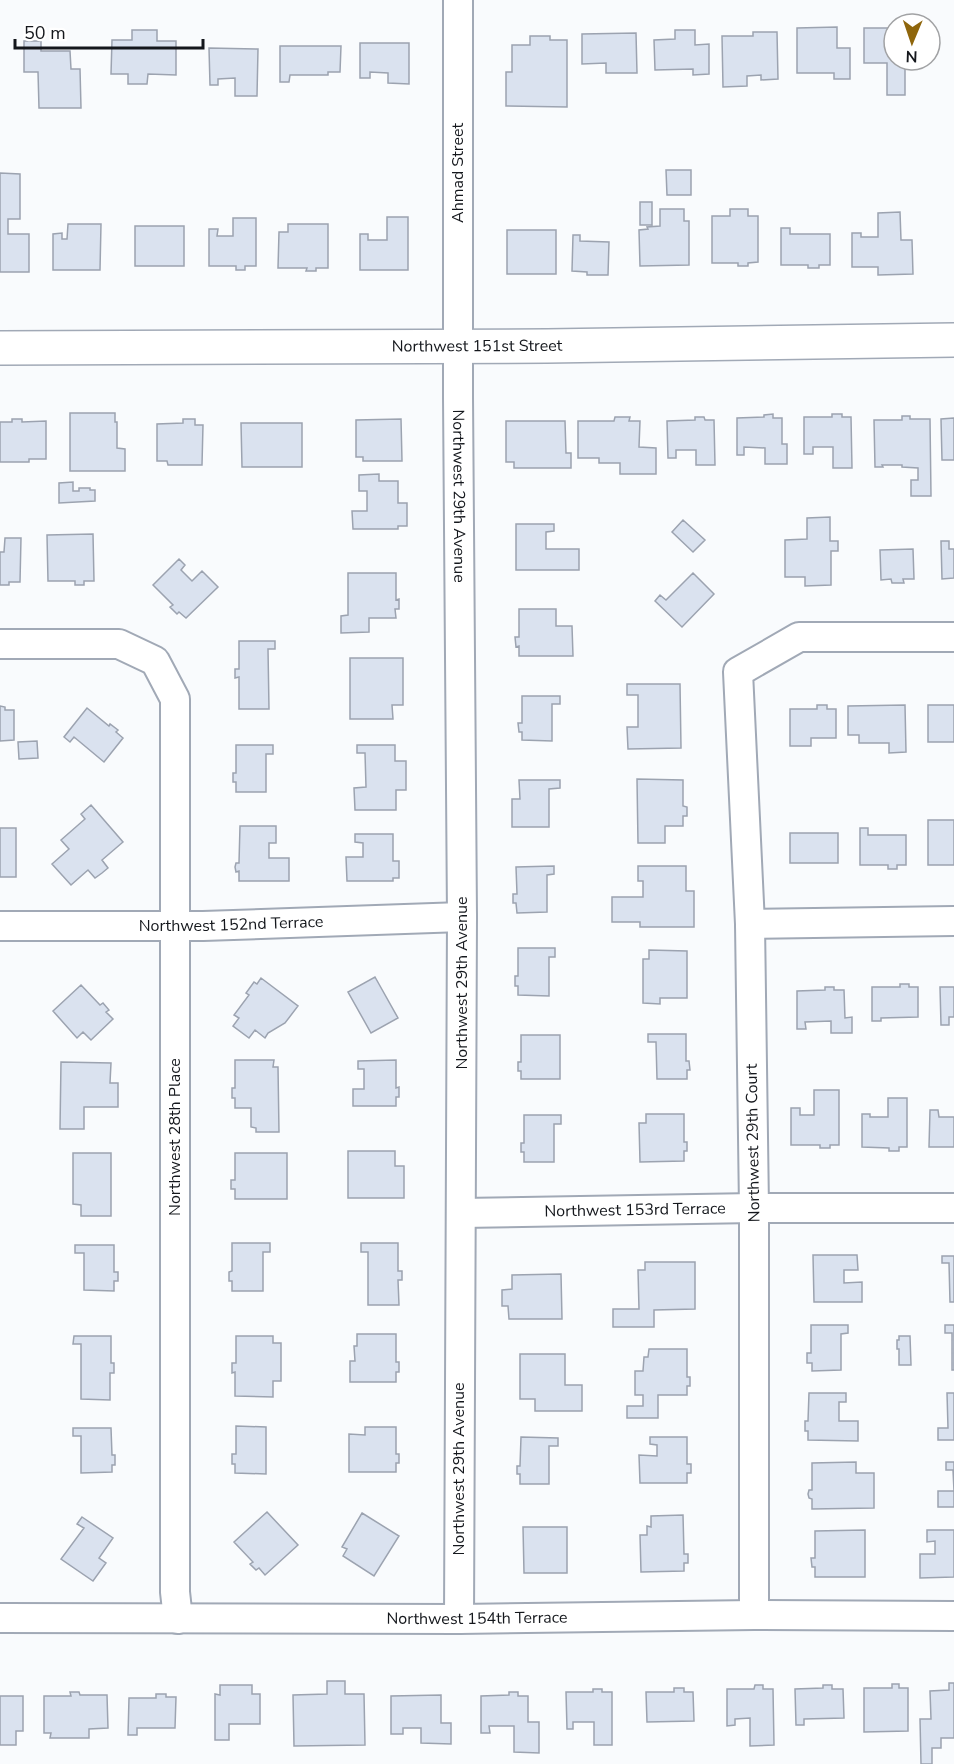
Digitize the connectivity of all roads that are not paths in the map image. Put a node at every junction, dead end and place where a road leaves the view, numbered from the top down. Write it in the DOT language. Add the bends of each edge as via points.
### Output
graph roads {
  1 [pos="459,0"];
  2 [pos="954,340"];
  3 [pos="458,346"];
  4 [pos="0,348"];
  5 [pos="954,637"];
  6 [pos="0,644"];
  7 [pos="462,917"];
  8 [pos="954,921"];
  9 [pos="750,924"];
  10 [pos="0,926"];
  11 [pos="174,926"];
  12 [pos="754,1208"];
  13 [pos="954,1208"];
  14 [pos="460,1212"];
  15 [pos="754,1615"];
  16 [pos="954,1616"];
  17 [pos="0,1618"];
  18 [pos="178,1618"];
  19 [pos="459,1619"];
  1 -- 3 [label="street, Ahmad Street"];
  2 -- 3 [label="street, Northwest 151st Street"];
  3 -- 4 [label="street, Northwest 151st Street"];
  3 -- 7 [label="street, Northwest 29th Avenue"];
  5 -- 9 [label="street, Northwest 29th Court" via="799,637 738,672"];
  6 -- 11 [label="street, Northwest 28th Place" via="119,644 155,661 175,699"];
  7 -- 11 [label="street, Northwest 152nd Terrace"];
  7 -- 14 [label="street, Northwest 29th Avenue"];
  8 -- 9 [label="street"];
  9 -- 12 [label="street, Northwest 29th Court"];
  10 -- 11 [label="street, Northwest 152nd Terrace"];
  11 -- 18 [label="street, Northwest 28th Place"];
  12 -- 13 [label="street, Northwest 153rd Terrace"];
  12 -- 14 [label="street, Northwest 153rd Terrace"];
  12 -- 15 [label="street, Northwest 29th Court"];
  14 -- 19 [label="street, Northwest 29th Avenue"];
  15 -- 16 [label="street, Northwest 154th Terrace"];
  15 -- 19 [label="street, Northwest 154th Terrace"];
  17 -- 18 [label="street, Northwest 154th Terrace"];
  18 -- 19 [label="street, Northwest 154th Terrace"];
}
